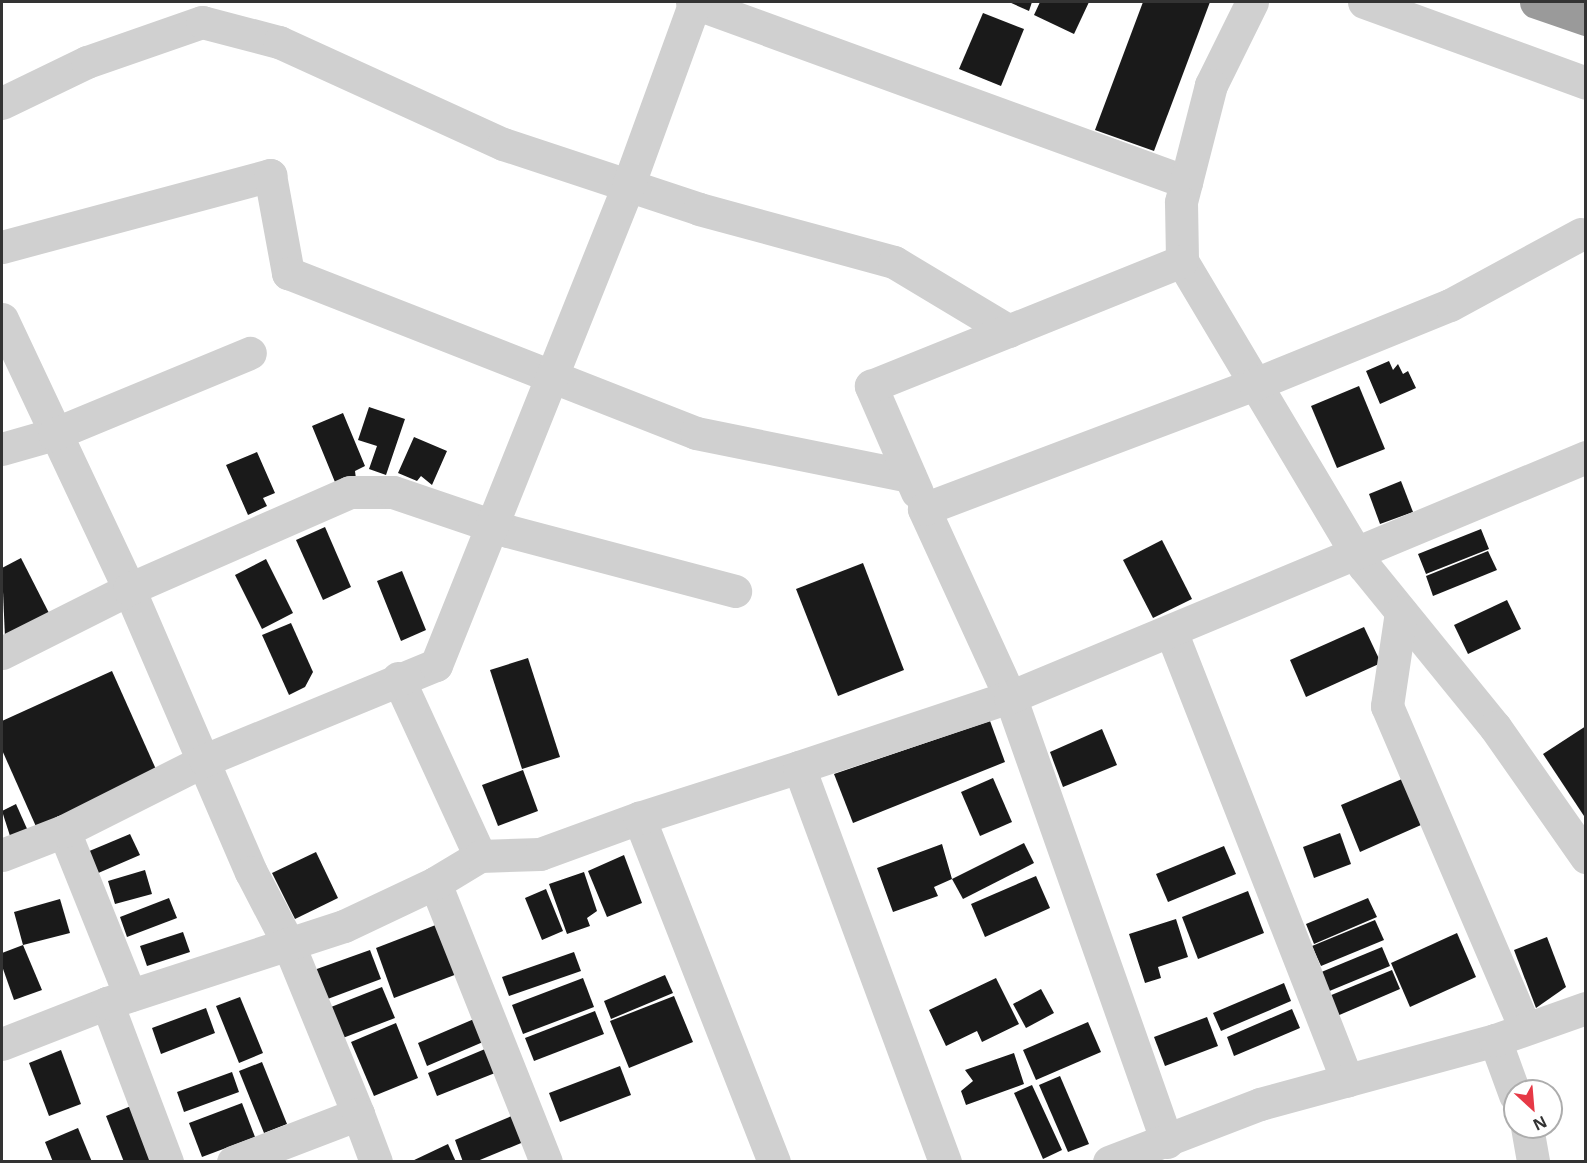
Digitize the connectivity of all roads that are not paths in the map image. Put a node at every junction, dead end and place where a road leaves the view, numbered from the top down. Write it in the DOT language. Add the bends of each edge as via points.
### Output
graph roads {
  1 [pos="694,2"];
  2 [pos="1252,2"];
  3 [pos="1365,2"];
  4 [pos="1536,2"];
  5 [pos="1586,19"];
  6 [pos="1586,83"];
  7 [pos="2,103"];
  8 [pos="1186,182"];
  9 [pos="628,186"];
  10 [pos="1581,234"];
  11 [pos="2,247"];
  12 [pos="1182,261"];
  13 [pos="2,320"];
  14 [pos="1009,331"];
  15 [pos="250,352"];
  16 [pos="550,376"];
  17 [pos="1255,384"];
  18 [pos="54,434"];
  19 [pos="2,449"];
  20 [pos="1586,457"];
  21 [pos="910,476"];
  22 [pos="924,508"];
  23 [pos="491,524"];
  24 [pos="1357,555"];
  25 [pos="129,589"];
  26 [pos="735,591"];
  27 [pos="1401,612"];
  28 [pos="1171,631"];
  29 [pos="2,653"];
  30 [pos="398,678"];
  31 [pos="1010,697"];
  32 [pos="205,760"];
  33 [pos="799,767"];
  34 [pos="639,818"];
  35 [pos="64,831"];
  36 [pos="2,855"];
  37 [pos="480,856"];
  38 [pos="1586,857"];
  39 [pos="435,883"];
  40 [pos="288,942"];
  41 [pos="119,999"];
  42 [pos="1586,1008"];
  43 [pos="1525,1028"];
  44 [pos="1495,1040"];
  45 [pos="2,1044"];
  46 [pos="1509,1079"];
  47 [pos="1347,1081"];
  48 [pos="358,1114"];
  49 [pos="1529,1139"];
  50 [pos="1167,1142"];
  51 [pos="167,1161"];
  52 [pos="232,1161"];
  53 [pos="376,1161"];
  54 [pos="546,1161"];
  55 [pos="774,1161"];
  56 [pos="945,1161"];
  57 [pos="1109,1161"];
  58 [pos="1533,1161"];
  1 -- 8 [label="street"];
  1 -- 9 [label="street"];
  2 -- 8 [label="street" via="1211,86"];
  3 -- 6 [label="street"];
  4 -- 5 [label="highway"];
  7 -- 9 [label="street" via="87,62 202,22 279,42 503,144"];
  8 -- 12 [label="street" via="1181,202"];
  9 -- 14 [label="street" via="894,262"];
  9 -- 16 [label="street"];
  10 -- 17 [label="street" via="1450,305"];
  11 -- 16 [label="street" via="270,175 288,273"];
  12 -- 14 [label="street"];
  12 -- 17 [label="street"];
  13 -- 18 [label="street"];
  14 -- 21 [label="street" via="870,386"];
  15 -- 18 [label="street"];
  16 -- 21 [label="street" via="696,434"];
  16 -- 23 [label="street"];
  17 -- 22 [label="street"];
  17 -- 24 [label="street"];
  18 -- 19 [label="street"];
  18 -- 25 [label="street"];
  20 -- 24 [label="street"];
  21 -- 22 [label="street"];
  22 -- 31 [label="street"];
  23 -- 25 [label="street" via="393,492 350,492"];
  23 -- 26 [label="street"];
  23 -- 30 [label="street" via="436,664"];
  24 -- 27 [label="street"];
  24 -- 28 [label="street"];
  25 -- 29 [label="street"];
  25 -- 32 [label="street"];
  27 -- 38 [label="street" via="1495,728"];
  27 -- 43 [label="street" via="1387,706"];
  28 -- 31 [label="street"];
  28 -- 47 [label="street"];
  30 -- 32 [label="street"];
  30 -- 37 [label="street"];
  31 -- 33 [label="street"];
  31 -- 50 [label="street"];
  32 -- 35 [label="street"];
  32 -- 40 [label="street" via="251,872"];
  33 -- 34 [label="street"];
  33 -- 56 [label="street"];
  34 -- 37 [label="street" via="540,854"];
  34 -- 55 [label="street"];
  35 -- 36 [label="street"];
  35 -- 41 [label="street"];
  37 -- 39 [label="street"];
  39 -- 40 [label="street" via="344,926"];
  39 -- 54 [label="street"];
  40 -- 41 [label="street"];
  40 -- 48 [label="street"];
  41 -- 45 [label="street"];
  41 -- 51 [label="street"];
  42 -- 43 [label="street"];
  43 -- 44 [label="street"];
  44 -- 46 [label="street"];
  44 -- 47 [label="street"];
  47 -- 50 [label="street" via="1260,1104"];
  48 -- 52 [label="street"];
  48 -- 53 [label="street"];
  49 -- 58 [label="street"];
  50 -- 57 [label="street"];
}
